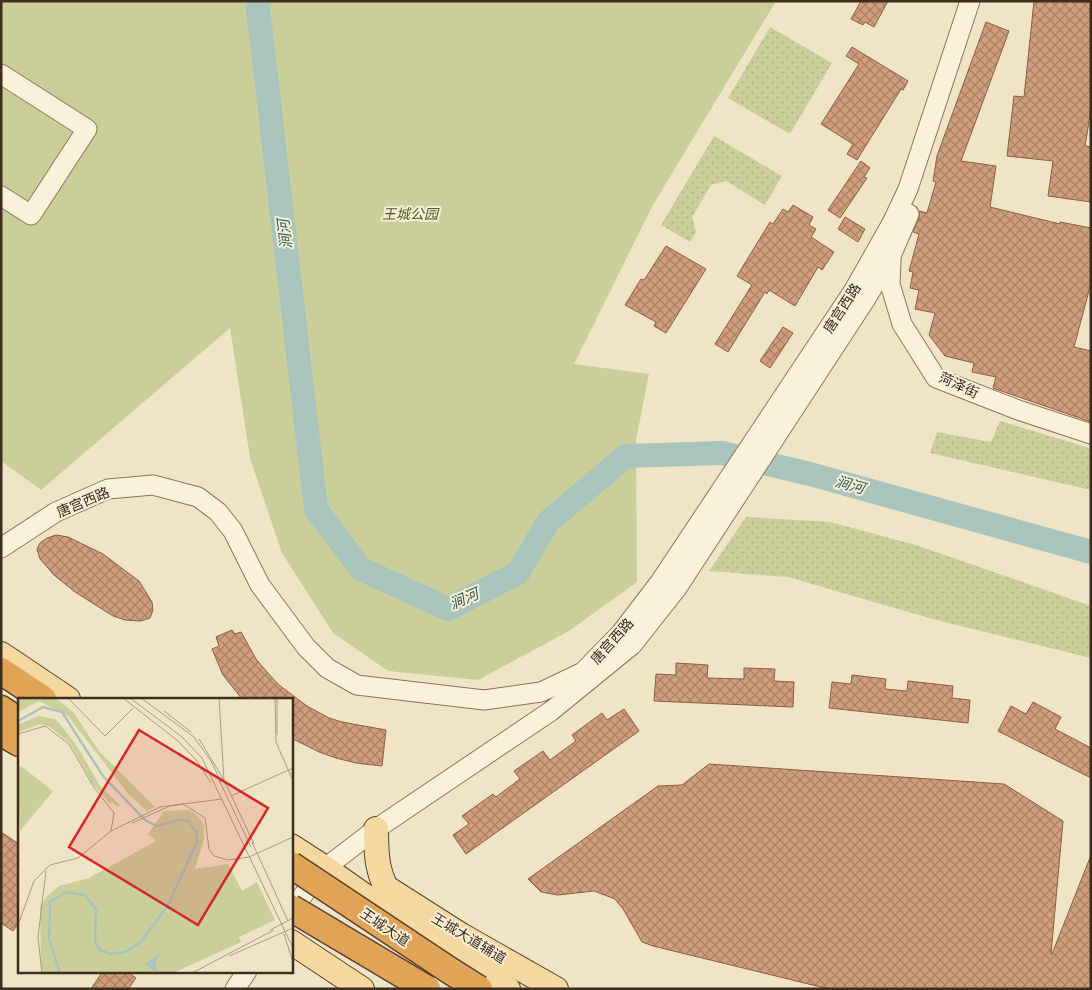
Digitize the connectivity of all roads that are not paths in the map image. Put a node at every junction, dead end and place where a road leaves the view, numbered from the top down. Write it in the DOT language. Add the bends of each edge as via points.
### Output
graph roads {
  1 [pos="970,1"];
  2 [pos="979,1"];
  3 [pos="1,74"];
  4 [pos="1,196"];
  5 [pos="885,252"];
  6 [pos="1091,434"];
  7 [pos="1,548"];
  8 [pos="668,585"];
  9 [pos="1,654"];
  10 [pos="1,671"];
  11 [pos="42,698"];
  12 [pos="67,698"];
  13 [pos="7,729"];
  14 [pos="18,753"];
  15 [pos="376,829"];
  16 [pos="292,847"];
  17 [pos="292,866"];
  18 [pos="326,868"];
  19 [pos="384,886"];
  20 [pos="292,919"];
  21 [pos="425,938"];
  22 [pos="246,972"];
  23 [pos="258,972"];
  24 [pos="405,986"];
  25 [pos="502,988"];
  26 [pos="234,989"];
  27 [pos="248,989"];
  28 [pos="362,989"];
  29 [pos="426,989"];
  30 [pos="556,989"];
  1 -- 5 [label="street, 唐宫西路"];
  2 -- 5 [label="street, 唐宫西路" via="918,191"];
  3 -- 4 [label="street" via="87,129 31,215"];
  5 -- 6 [label="street, 菏泽街" via="902,324 936,378"];
  5 -- 8 [label="street, 唐宫西路" via="861,294"];
  7 -- 8 [label="street, 唐宫西路" via="56,512 108,489 153,485 198,497 218,512 233,531 260,585 306,647 327,668 357,685 484,700 541,692 583,672"];
  8 -- 15 [label="street, 唐宫西路" via="632,645 565,700"];
  9 -- 12 [label="main road"];
  10 -- 11 [label="highway"];
  13 -- 14 [label="main road"];
  15 -- 18 [label="street, 唐宫西路"];
  15 -- 19 [label="main road" via="376,855"];
  16 -- 18 [label="main road"];
  17 -- 25 [label="highway, 王城大道, bridge" via="449,970"];
  18 -- 20 [label="street"];
  18 -- 21 [label="main road"];
  19 -- 21 [label="main road"];
  19 -- 30 [label="main road, 王城大道辅道"];
  20 -- 24 [label="highway, bridge"];
  20 -- 28 [label="main road"];
  20 -- 29 [label="highway, bridge"];
  21 -- 24 [label="main road"];
  21 -- 25 [label="main road"];
  22 -- 26 [label="street"];
  23 -- 27 [label="street"];
}
